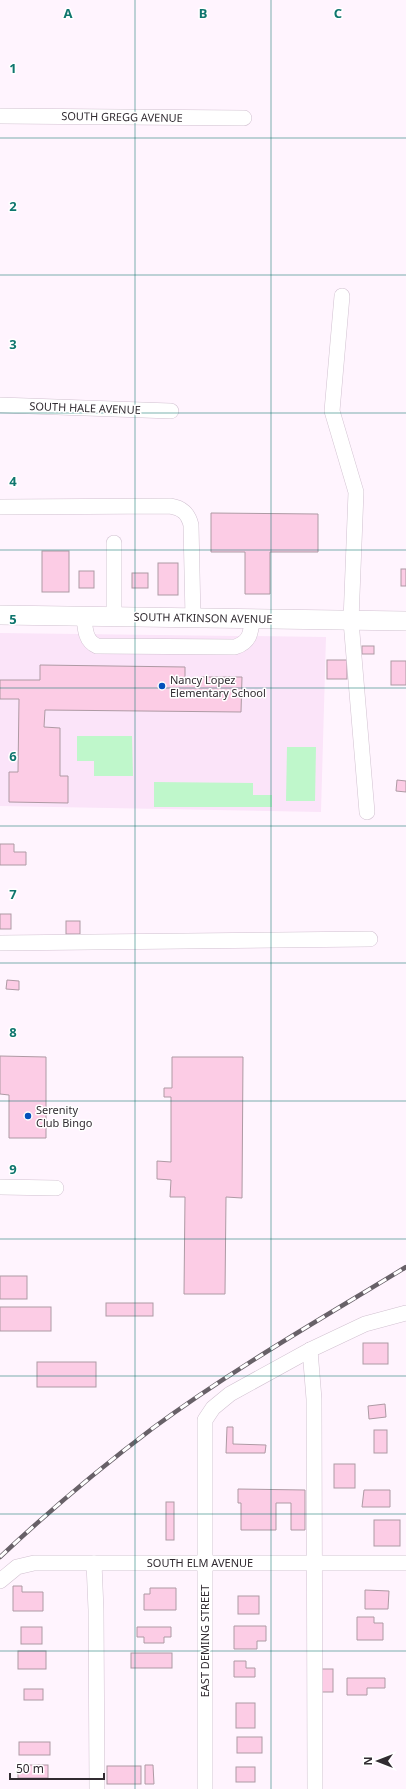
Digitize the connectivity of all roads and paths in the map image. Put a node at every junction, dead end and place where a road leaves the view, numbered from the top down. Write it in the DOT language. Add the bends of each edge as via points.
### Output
graph roads {
  1 [pos="0,116"];
  2 [pos="244,118"];
  3 [pos="342,296"];
  4 [pos="0,405"];
  5 [pos="171,410"];
  6 [pos="0,507"];
  7 [pos="114,543"];
  8 [pos="0,615"];
  9 [pos="84,616"];
  10 [pos="114,617"];
  11 [pos="193,618"];
  12 [pos="252,619"];
  13 [pos="351,621"];
  14 [pos="406,622"];
  15 [pos="367,812"];
  16 [pos="370,939"];
  17 [pos="0,943"];
  18 [pos="0,1187"];
  19 [pos="56,1188"];
  20 [pos="406,1313"];
  21 [pos="310,1350"];
  22 [pos="94,1563"];
  23 [pos="204,1563"];
  24 [pos="315,1563"];
  25 [pos="406,1563"];
  26 [pos="0,1581"];
  27 [pos="97,1789"];
  28 [pos="205,1789"];
  29 [pos="315,1789"];
  1 -- 2 [label="street, SOUTH GREGG AVENUE"];
  3 -- 13 [label="street" via="332,411 356,492"];
  4 -- 5 [label="street, SOUTH HALE AVENUE"];
  6 -- 11 [label="street" via="179,508 188,516 191,525"];
  7 -- 10 [label="street"];
  8 -- 9 [label="main road, SOUTH ATKINSON AVENUE"];
  9 -- 10 [label="main road, SOUTH ATKINSON AVENUE"];
  9 -- 12 [label="street" via="89,640 98,646 235,647 247,641"];
  10 -- 11 [label="main road, SOUTH ATKINSON AVENUE"];
  11 -- 12 [label="main road, SOUTH ATKINSON AVENUE"];
  12 -- 13 [label="main road, SOUTH ATKINSON AVENUE"];
  13 -- 14 [label="main road, SOUTH ATKINSON AVENUE"];
  13 -- 15 [label="street"];
  16 -- 17 [label="street"];
  18 -- 19 [label="street"];
  20 -- 21 [label="street" via="365,1324"];
  21 -- 23 [label="street, EAST DEMING STREET" via="230,1394 213,1408 205,1420"];
  21 -- 24 [label="street" via="314,1399"];
  22 -- 23 [label="street, SOUTH ELM AVENUE"];
  22 -- 26 [label="street, SOUTH ELM AVENUE" via="26,1564 17,1567"];
  22 -- 27 [label="street"];
  23 -- 24 [label="street, SOUTH ELM AVENUE"];
  23 -- 28 [label="street, EAST DEMING STREET"];
  24 -- 25 [label="street, SOUTH ELM AVENUE"];
  24 -- 29 [label="street"];
}
